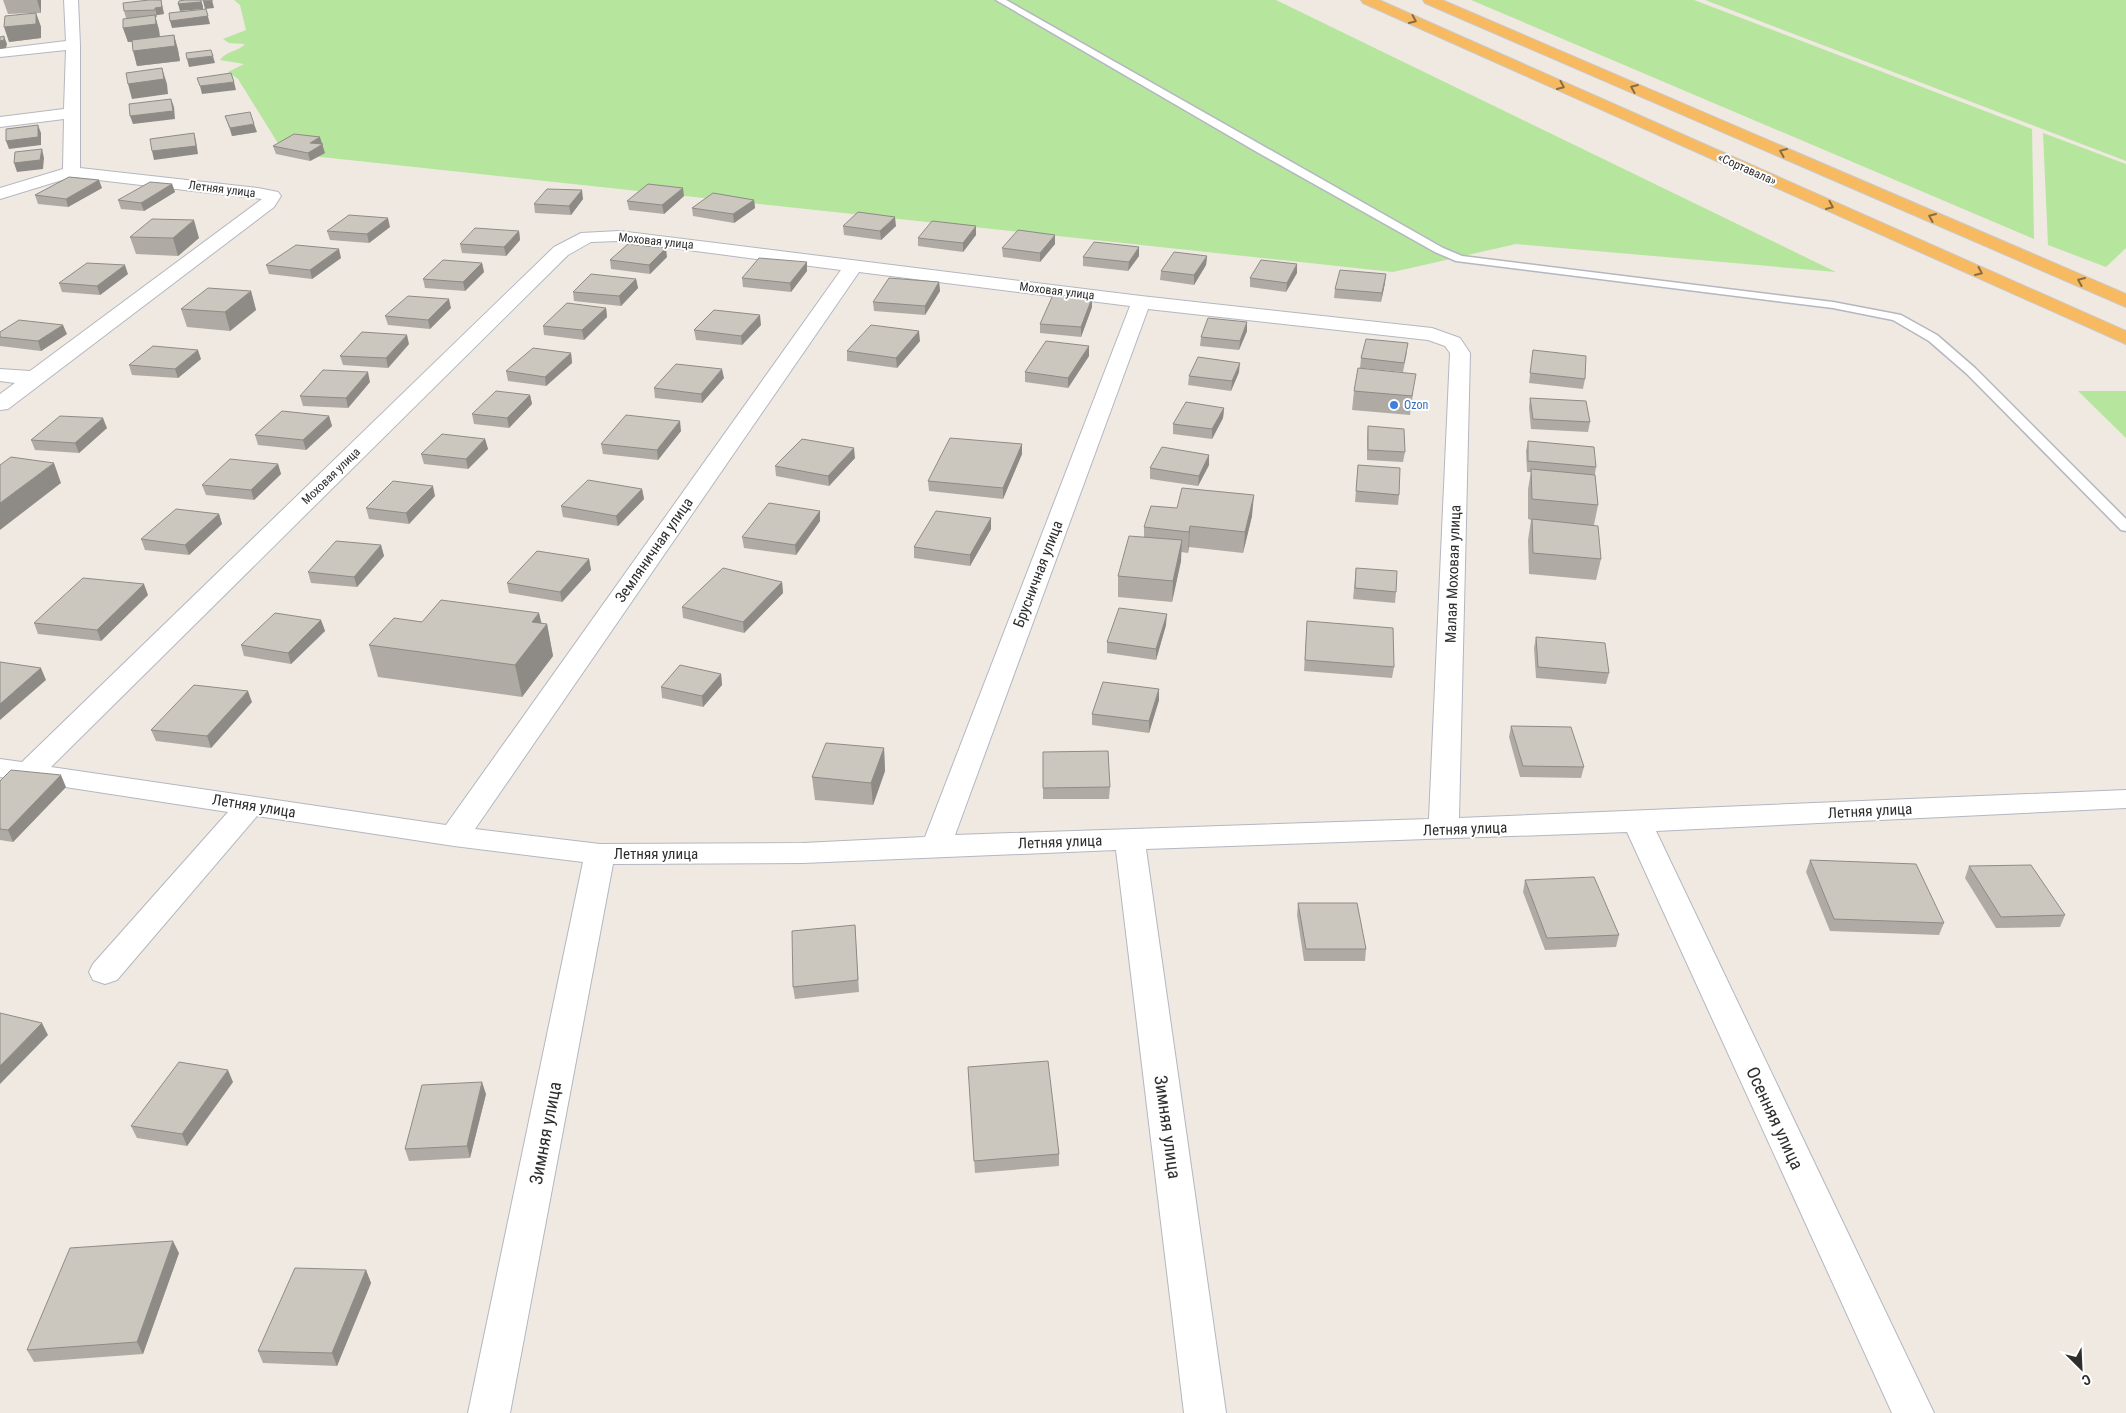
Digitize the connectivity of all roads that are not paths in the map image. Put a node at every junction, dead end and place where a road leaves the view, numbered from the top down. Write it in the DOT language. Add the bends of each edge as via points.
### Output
graph roads {
  1 [pos="71,0"];
  2 [pos="1000,0"];
  3 [pos="1368,0"];
  4 [pos="1430,0"];
  5 [pos="73,45"];
  6 [pos="0,53"];
  7 [pos="73,113"];
  8 [pos="0,122"];
  9 [pos="71,172"];
  10 [pos="0,194"];
  11 [pos="854,265"];
  12 [pos="2126,301"];
  13 [pos="1141,302"];
  14 [pos="1432,334"];
  15 [pos="2126,338"];
  16 [pos="0,375"];
  17 [pos="35,378"];
  18 [pos="0,404"];
  19 [pos="2126,527"];
  20 [pos="0,768"];
  21 [pos="30,772"];
  22 [pos="2124,801"];
  23 [pos="250,806"];
  24 [pos="1637,822"];
  25 [pos="1444,830"];
  26 [pos="454,836"];
  27 [pos="1130,840"];
  28 [pos="936,846"];
  29 [pos="600,854"];
  30 [pos="105,972"];
  31 [pos="489,1413"];
  32 [pos="1205,1413"];
  33 [pos="1913,1413"];
  1 -- 5 [label="street"];
  2 -- 19 [label="lane" via="1260,150 1460,259 1833,305 1897,317 1933,338 1972,371"];
  3 -- 15 [label="highway, «Сортавала», one-way"];
  12 -- 4 [label="highway, «Сортавала», one-way"];
  5 -- 6 [label="street"];
  5 -- 7 [label="street"];
  7 -- 8 [label="street"];
  7 -- 9 [label="street"];
  9 -- 10 [label="street"];
  9 -- 17 [label="street, Летняя улица" via="272,196 268,203 191,264"];
  11 -- 13 [label="street, Моховая улица"];
  11 -- 21 [label="street, Моховая улица" via="620,236 587,237 561,251"];
  11 -- 26 [label="street, Земляничная улица"];
  13 -- 14 [label="street, Моховая улица"];
  13 -- 28 [label="street, Брусничная улица"];
  14 -- 25 [label="street, Малая Моховая улица" via="1453,342 1460,353"];
  16 -- 17 [label="street"];
  17 -- 18 [label="street"];
  20 -- 21 [label="street, Летняя улица"];
  21 -- 23 [label="street, Летняя улица"];
  22 -- 24 [label="street, Летняя улица"];
  23 -- 26 [label="street, Летняя улица"];
  23 -- 30 [label="street"];
  24 -- 25 [label="street, Летняя улица"];
  24 -- 33 [label="street, Осенняя улица"];
  25 -- 27 [label="street, Летняя улица"];
  26 -- 29 [label="street, Летняя улица"];
  27 -- 28 [label="street, Летняя улица"];
  27 -- 32 [label="street, Зимняя улица"];
  28 -- 29 [label="street, Летняя улица" via="803,853"];
  29 -- 31 [label="street, Зимняя улица"];
}
